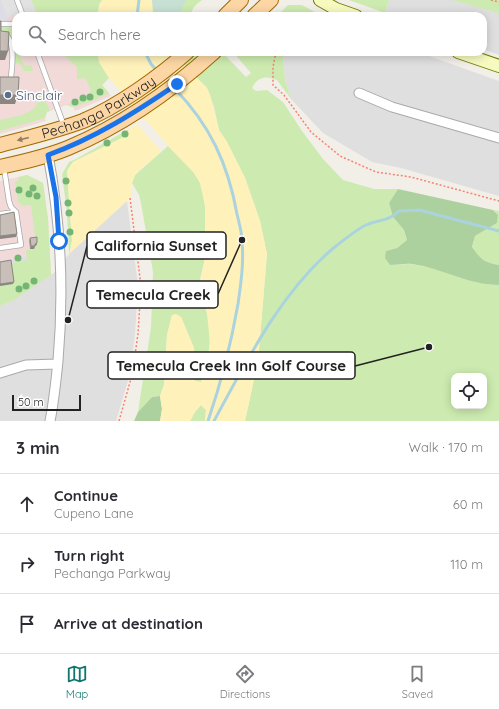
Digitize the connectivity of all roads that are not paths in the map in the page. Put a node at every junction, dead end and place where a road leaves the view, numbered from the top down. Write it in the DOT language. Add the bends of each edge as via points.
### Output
graph roads {
  1 [pos="17,0"];
  2 [pos="241,0"];
  3 [pos="271,0"];
  4 [pos="320,0"];
  5 [pos="22,12"];
  6 [pos="229,12"];
  7 [pos="258,12"];
  8 [pos="345,12"];
  9 [pos="0,24"];
  10 [pos="12,24"];
  11 [pos="0,36"];
  12 [pos="38,56"];
  13 [pos="183,56"];
  14 [pos="209,56"];
  15 [pos="470,56"];
  16 [pos="499,66"];
  17 [pos="11,78"];
  18 [pos="359,93"];
  19 [pos="64,127"];
  20 [pos="499,138"];
  21 [pos="0,145"];
  22 [pos="48,155"];
  23 [pos="2,167"];
  24 [pos="16,212"];
  25 [pos="0,214"];
  26 [pos="0,248"];
  27 [pos="57,364"];
  28 [pos="0,373"];
  29 [pos="50,421"];
  1 -- 5 [label="lane"];
  2 -- 6 [label="main road"];
  3 -- 7 [label="main road"];
  4 -- 8 [label="main road"];
  9 -- 10 [label="lane"];
  11 -- 17 [label="lane" via="8,37 10,41"];
  12 -- 19 [label="lane"];
  13 -- 19 [label="main road, Pechanga Parkway" via="150,82 112,106 83,121"];
  14 -- 22 [label="main road, Pechanga Parkway" via="177,84 125,118 81,142"];
  15 -- 16 [label="main road"];
  18 -- 20 [label="street" via="392,107"];
  19 -- 21 [label="main road, Pechanga Parkway, one-way"];
  22 -- 23 [label="main road, Pechanga Parkway"];
  22 -- 27 [label="street" via="56,197 62,274"];
  23 -- 24 [label="lane" via="9,201"];
  24 -- 25 [label="lane"];
  24 -- 26 [label="lane" via="21,245"];
  27 -- 28 [label="street" via="26,365"];
  27 -- 29 [label="street"];
}
